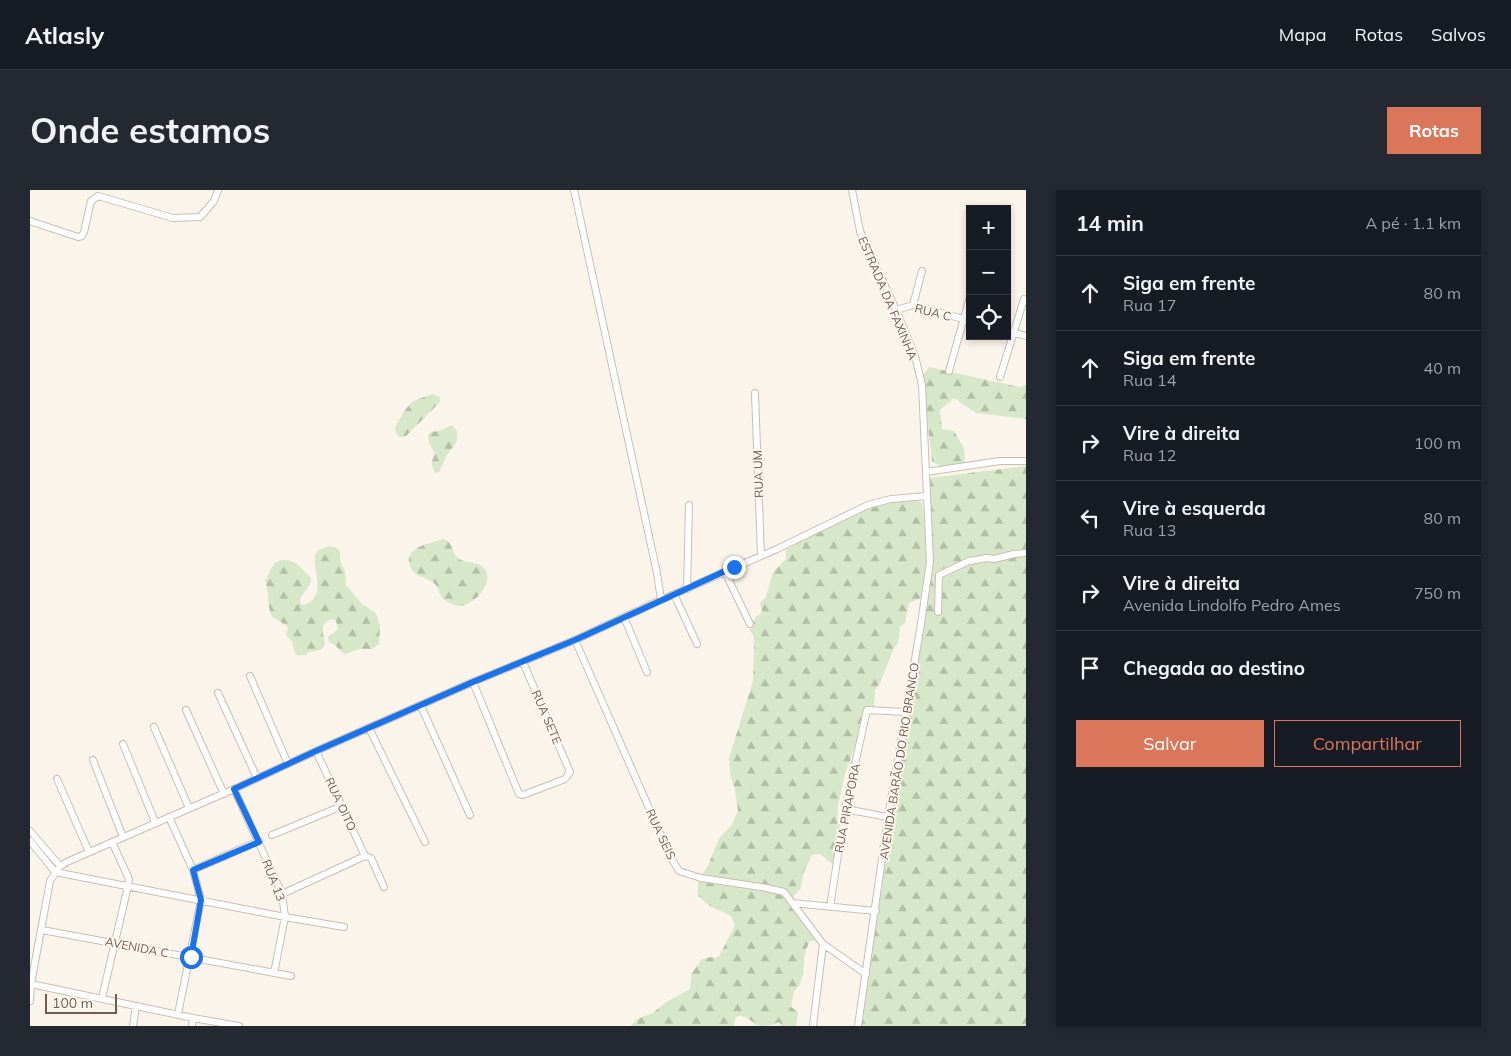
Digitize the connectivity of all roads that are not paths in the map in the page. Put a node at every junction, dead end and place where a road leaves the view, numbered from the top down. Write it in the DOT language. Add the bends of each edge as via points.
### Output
graph roads {
  1 [pos="218,190"];
  2 [pos="574,190"];
  3 [pos="852,190"];
  4 [pos="30,221"];
  5 [pos="922,271"];
  6 [pos="1024,299"];
  7 [pos="913,305"];
  8 [pos="896,310"];
  9 [pos="966,320"];
  10 [pos="1011,330"];
  11 [pos="1011,332"];
  12 [pos="1026,336"];
  13 [pos="1008,340"];
  14 [pos="949,370"];
  15 [pos="1000,377"];
  16 [pos="754,393"];
  17 [pos="1026,461"];
  18 [pos="926,472"];
  19 [pos="927,496"];
  20 [pos="689,505"];
  21 [pos="1026,553"];
  22 [pos="761,556"];
  23 [pos="725,572"];
  24 [pos="687,588"];
  25 [pos="674,594"];
  26 [pos="661,600"];
  27 [pos="938,612"];
  28 [pos="624,617"];
  29 [pos="750,624"];
  30 [pos="575,640"];
  31 [pos="697,644"];
  32 [pos="523,662"];
  33 [pos="647,672"];
  34 [pos="250,676"];
  35 [pos="473,682"];
  36 [pos="218,693"];
  37 [pos="421,706"];
  38 [pos="186,710"];
  39 [pos="906,712"];
  40 [pos="154,727"];
  41 [pos="369,728"];
  42 [pos="123,744"];
  43 [pos="316,751"];
  44 [pos="93,760"];
  45 [pos="288,764"];
  46 [pos="257,778"];
  47 [pos="58,779"];
  48 [pos="234,789"];
  49 [pos="224,794"];
  50 [pos="342,806"];
  51 [pos="189,808"];
  52 [pos="846,810"];
  53 [pos="470,815"];
  54 [pos="169,817"];
  55 [pos="888,817"];
  56 [pos="155,822"];
  57 [pos="30,831"];
  58 [pos="272,835"];
  59 [pos="124,837"];
  60 [pos="30,841"];
  61 [pos="112,842"];
  62 [pos="259,842"];
  63 [pos="425,842"];
  64 [pos="90,852"];
  65 [pos="365,856"];
  66 [pos="57,869"];
  67 [pos="193,870"];
  68 [pos="128,886"];
  69 [pos="384,887"];
  70 [pos="282,894"];
  71 [pos="201,900"];
  72 [pos="792,902"];
  73 [pos="830,907"];
  74 [pos="876,911"];
  75 [pos="285,918"];
  76 [pos="344,927"];
  77 [pos="42,930"];
  78 [pos="114,942"];
  79 [pos="823,944"];
  80 [pos="191,957"];
  81 [pos="274,973"];
  82 [pos="866,974"];
  83 [pos="291,976"];
  84 [pos="31,984"];
  85 [pos="102,998"];
  86 [pos="30,1001"];
  87 [pos="136,1006"];
  88 [pos="178,1014"];
  89 [pos="193,1018"];
  90 [pos="133,1026"];
  91 [pos="192,1026"];
  92 [pos="239,1026"];
  93 [pos="813,1026"];
  94 [pos="858,1026"];
  1 -- 4 [label="street" via="214,201 200,216 173,218 98,196 91,201 84,232 78,237"];
  2 -- 26 [label="street"];
  3 -- 8 [label="street, ESTRADA DA FAXINHA" via="860,231"];
  5 -- 7 [label="street"];
  6 -- 10 [label="street"];
  7 -- 8 [label="street, RUA C"];
  7 -- 9 [label="street, RUA C"];
  8 -- 18 [label="street, ESTRADA DA FAXINHA" via="915,356 922,385"];
  9 -- 14 [label="street"];
  11 -- 12 [label="street"];
  13 -- 15 [label="street"];
  16 -- 22 [label="street, RUA UM"];
  17 -- 18 [label="street"];
  18 -- 19 [label="street, ESTRADA DA FAXINHA"];
  19 -- 22 [label="street" via="868,505"];
  19 -- 39 [label="street, AVENIDA BARÃO DO RIO BRANCO" via="930,562"];
  20 -- 24 [label="street"];
  21 -- 27 [label="street" via="968,561 939,575"];
  22 -- 23 [label="street"];
  23 -- 24 [label="street"];
  23 -- 29 [label="street"];
  24 -- 25 [label="street"];
  25 -- 26 [label="street"];
  25 -- 31 [label="street"];
  26 -- 28 [label="street"];
  28 -- 30 [label="street"];
  28 -- 33 [label="street"];
  30 -- 32 [label="street"];
  30 -- 72 [label="street, RUA SEIS" via="670,858 679,871 701,878 784,892"];
  32 -- 35 [label="street"];
  32 -- 35 [label="street, RUA SETE" via="570,772 565,779 520,794"];
  34 -- 45 [label="street"];
  35 -- 37 [label="street"];
  36 -- 46 [label="street"];
  37 -- 41 [label="street"];
  37 -- 53 [label="street"];
  38 -- 49 [label="street"];
  39 -- 52 [label="street, RUA PIRAPORA" via="867,710"];
  39 -- 55 [label="street, AVENIDA BARÃO DO RIO BRANCO"];
  40 -- 51 [label="street"];
  41 -- 43 [label="street"];
  41 -- 63 [label="street"];
  42 -- 56 [label="street"];
  43 -- 45 [label="street"];
  43 -- 50 [label="street, RUA OITO"];
  44 -- 59 [label="street"];
  45 -- 46 [label="street"];
  46 -- 48 [label="street"];
  47 -- 64 [label="street"];
  48 -- 49 [label="street"];
  48 -- 62 [label="street, RUA 13"];
  49 -- 51 [label="street"];
  50 -- 58 [label="street"];
  50 -- 65 [label="street, RUA OITO"];
  51 -- 54 [label="street"];
  52 -- 55 [label="street"];
  52 -- 73 [label="street, RUA PIRAPORA"];
  54 -- 56 [label="street"];
  54 -- 67 [label="street"];
  55 -- 74 [label="street, AVENIDA BARÃO DO RIO BRANCO"];
  56 -- 59 [label="street"];
  57 -- 66 [label="street"];
  59 -- 61 [label="street"];
  60 -- 66 [label="street"];
  61 -- 64 [label="street"];
  61 -- 68 [label="street" via="129,878"];
  62 -- 67 [label="street"];
  62 -- 70 [label="street, RUA 13"];
  64 -- 66 [label="street"];
  65 -- 69 [label="street, RUA OITO" via="370,858"];
  65 -- 70 [label="street"];
  66 -- 68 [label="street"];
  66 -- 77 [label="street" via="50,881"];
  67 -- 71 [label="street"];
  68 -- 71 [label="street"];
  68 -- 78 [label="street"];
  70 -- 75 [label="street, RUA 13"];
  71 -- 75 [label="street"];
  71 -- 80 [label="street"];
  72 -- 73 [label="street"];
  72 -- 79 [label="street, RUA SEIS"];
  73 -- 74 [label="street"];
  74 -- 82 [label="street, AVENIDA BARÃO DO RIO BRANCO"];
  75 -- 76 [label="street, RUA 13"];
  75 -- 81 [label="street, RUA 13"];
  77 -- 78 [label="street, AVENIDA C"];
  77 -- 84 [label="street"];
  78 -- 80 [label="street, AVENIDA C"];
  78 -- 85 [label="street"];
  79 -- 82 [label="street, RUA SEIS"];
  79 -- 93 [label="street"];
  80 -- 81 [label="street, AVENIDA C"];
  80 -- 88 [label="street"];
  81 -- 83 [label="street, AVENIDA C"];
  82 -- 94 [label="street, AVENIDA BARÃO DO RIO BRANCO"];
  84 -- 85 [label="street"];
  84 -- 86 [label="street"];
  85 -- 87 [label="street"];
  87 -- 88 [label="street"];
  87 -- 90 [label="street"];
  88 -- 89 [label="street"];
  89 -- 91 [label="street"];
  89 -- 92 [label="street"];
}
